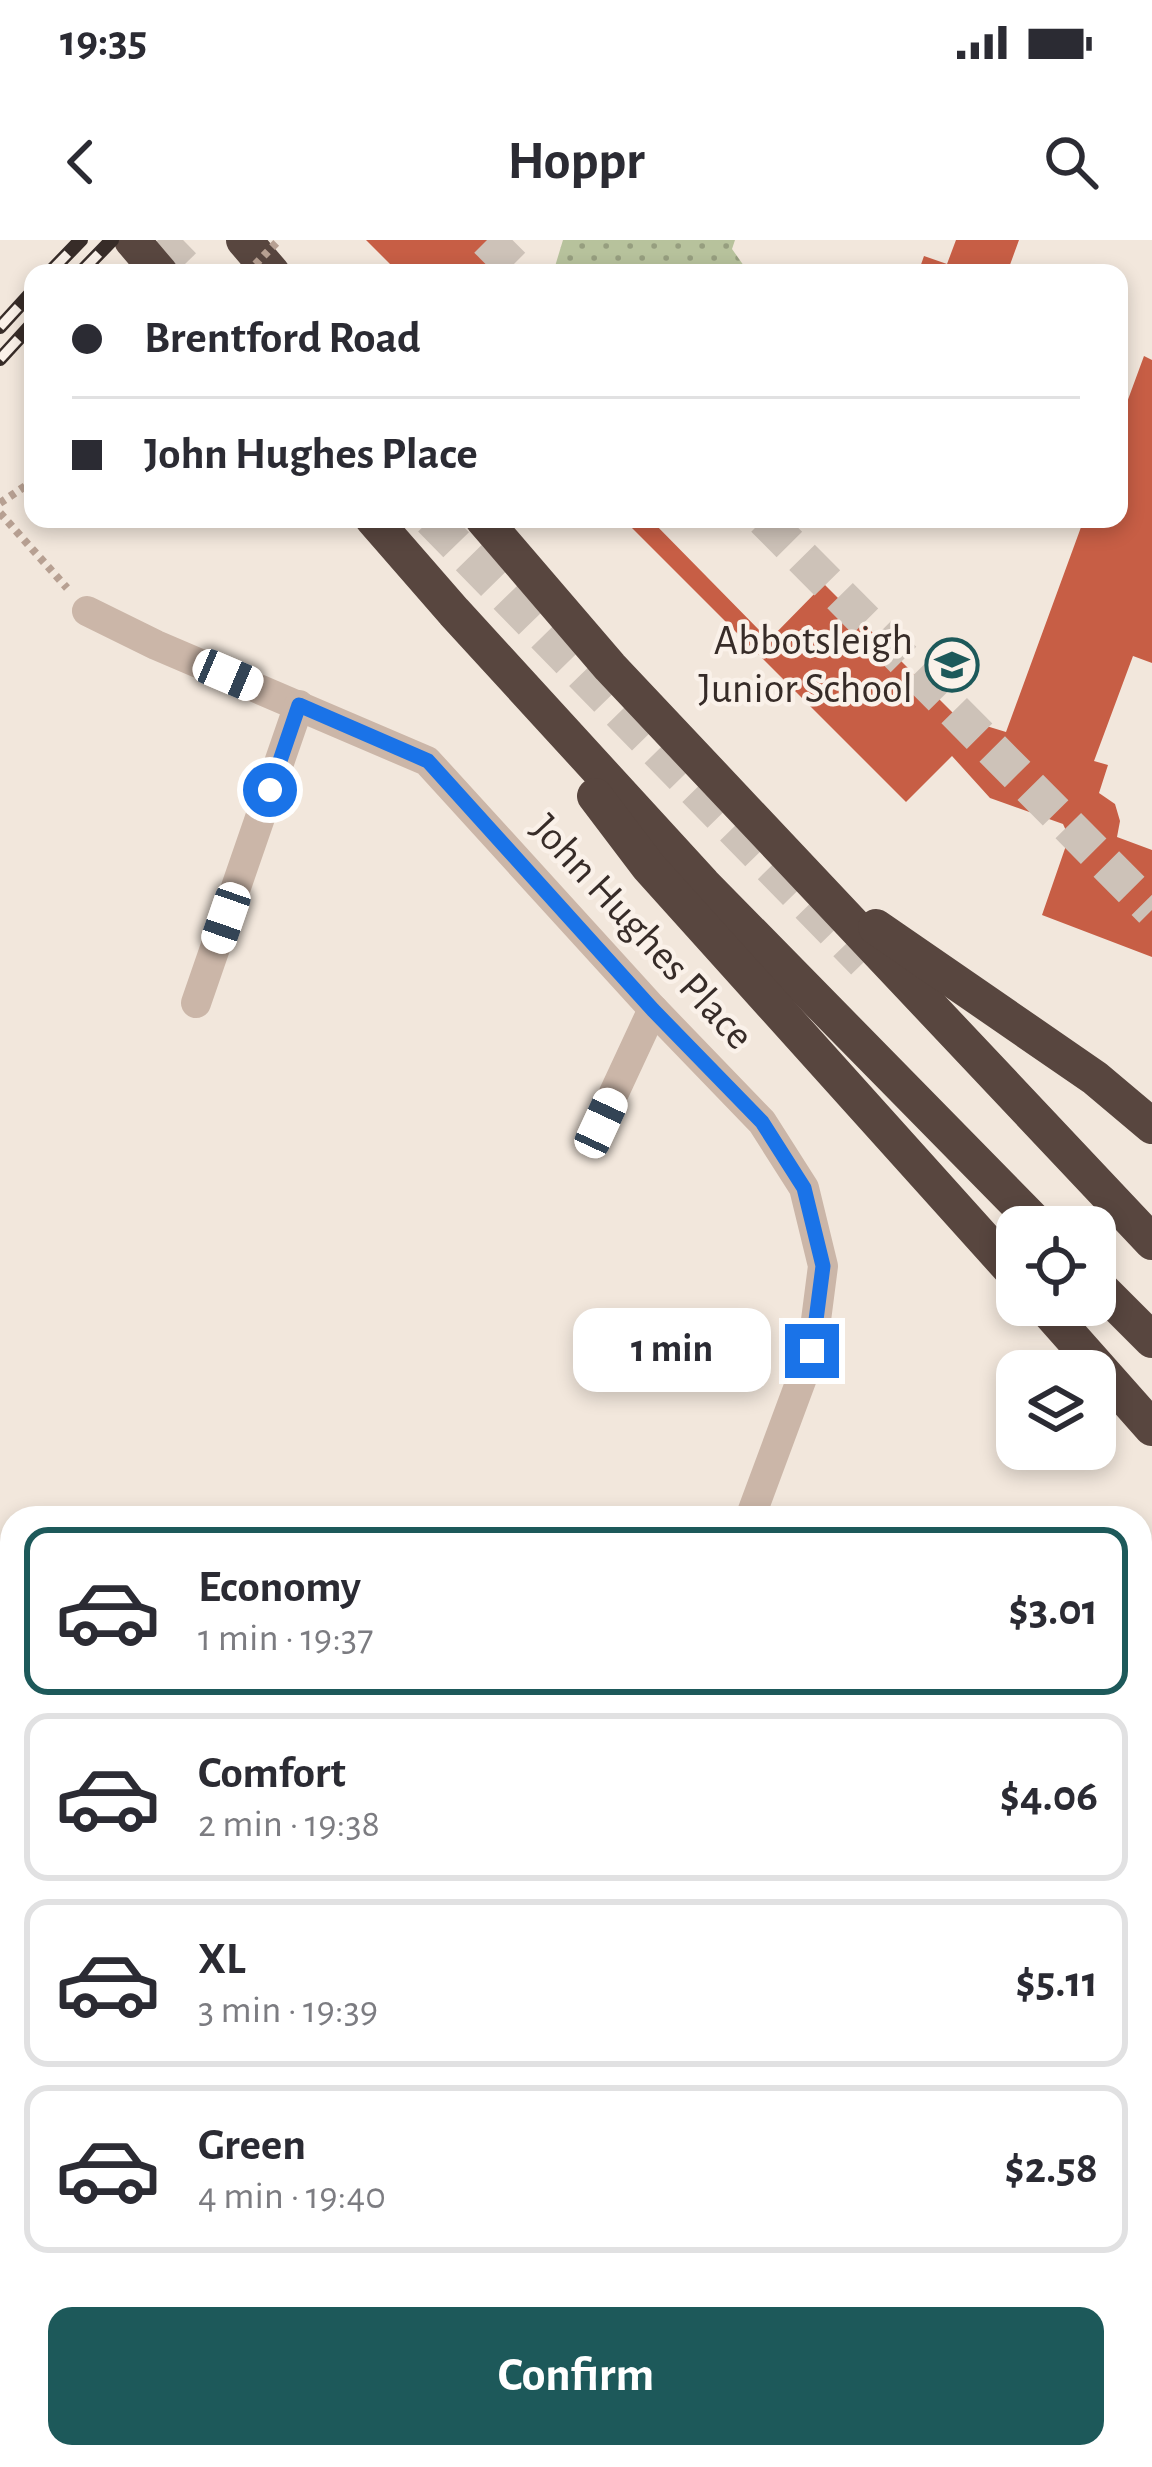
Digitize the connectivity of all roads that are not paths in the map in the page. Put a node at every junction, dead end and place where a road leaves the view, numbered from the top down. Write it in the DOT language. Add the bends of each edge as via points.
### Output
graph roads {
  1 [pos="132,240"];
  2 [pos="244,240"];
  3 [pos="152,264"];
  4 [pos="264,264"];
  5 [pos="381,528"];
  6 [pos="492,528"];
  7 [pos="87,611"];
  8 [pos="454,612"];
  9 [pos="299,705"];
  10 [pos="814,884"];
  11 [pos="196,1003"];
  12 [pos="653,1010"];
  13 [pos="601,1123"];
  14 [pos="1152,1126"];
  15 [pos="1019,1206"];
  16 [pos="1152,1242"];
  17 [pos="996,1253"];
  18 [pos="1116,1304"];
  19 [pos="1062,1326"];
  20 [pos="1152,1340"];
  21 [pos="1152,1428"];
  22 [pos="754,1506"];
  1 -- 3 [label="highway"];
  2 -- 4 [label="highway"];
  5 -- 8 [label="highway"];
  6 -- 10 [label="highway"];
  7 -- 9 [label="street, John Hughes Place"];
  8 -- 15 [label="highway" via="704,884"];
  8 -- 17 [label="highway" via="648,866"];
  9 -- 11 [label="street"];
  9 -- 12 [label="street, John Hughes Place" via="428,761"];
  10 -- 14 [label="highway"];
  10 -- 16 [label="highway"];
  12 -- 13 [label="street"];
  12 -- 22 [label="street, John Hughes Place" via="762,1122 804,1188 823,1266 812,1351"];
  18 -- 20 [label="highway"];
  19 -- 21 [label="highway"];
}
